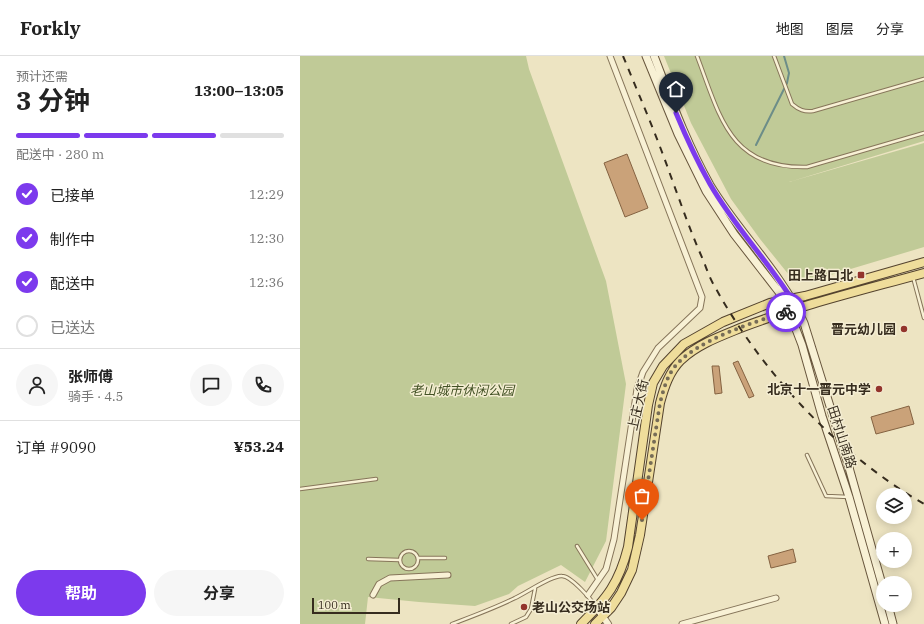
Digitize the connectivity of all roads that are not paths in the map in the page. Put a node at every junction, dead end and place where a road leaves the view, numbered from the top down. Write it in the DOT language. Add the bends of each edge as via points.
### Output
graph roads {
  1 [pos="610,56"];
  2 [pos="646,56"];
  3 [pos="654,56"];
  4 [pos="697,56"];
  5 [pos="774,56"];
  6 [pos="924,79"];
  7 [pos="924,133"];
  8 [pos="924,262"];
  9 [pos="924,273"];
  10 [pos="913,276"];
  11 [pos="788,300"];
  12 [pos="798,309"];
  13 [pos="789,311"];
  14 [pos="924,318"];
  15 [pos="807,455"];
  16 [pos="376,479"];
  17 [pos="300,489"];
  18 [pos="849,497"];
  19 [pos="577,546"];
  20 [pos="418,558"];
  21 [pos="445,558"];
  22 [pos="368,559"];
  23 [pos="399,560"];
  24 [pos="448,575"];
  25 [pos="880,576"];
  26 [pos="598,580"];
  27 [pos="535,588"];
  28 [pos="373,595"];
  29 [pos="588,595"];
  30 [pos="776,598"];
  31 [pos="597,608"];
  32 [pos="890,612"];
  33 [pos="605,621"];
  34 [pos="452,624"];
  35 [pos="511,624"];
  36 [pos="581,624"];
  37 [pos="595,624"];
  38 [pos="682,624"];
  39 [pos="885,624"];
  40 [pos="893,624"];
  1 -- 26 [label="street" via="702,297 700,308 658,348 643,372 637,389 614,539 606,569"];
  2 -- 11 [label="main road, 田村山南路" via="678,134 706,191 734,234"];
  3 -- 11 [label="main road, 田村山南路" via="688,141 711,185"];
  4 -- 7 [label="lane" via="724,124 732,137 745,150 772,164 807,166"];
  5 -- 6 [label="lane" via="792,104 805,112"];
  8 -- 11 [label="main road, 上庄大街"];
  9 -- 10 [label="main road, 上庄大街"];
  10 -- 12 [label="main road, 上庄大街"];
  10 -- 14 [label="lane"];
  11 -- 12 [label="main road, 田村山南路"];
  11 -- 13 [label="main road, 田村山南路"];
  11 -- 31 [label="main road, 上庄大街" via="770,303 723,322 684,344 663,366 653,383 648,405 628,547 623,566"];
  12 -- 13 [label="main road, 上庄大街"];
  12 -- 25 [label="main road, 田村山南路" via="848,464"];
  13 -- 18 [label="main road, 田村山南路"];
  13 -- 33 [label="main road, 上庄大街" via="707,342 688,354 672,370 660,403 640,535 632,570"];
  15 -- 18 [label="lane" via="826,496"];
  16 -- 17 [label="lane"];
  18 -- 39 [label="main road, 田村山南路"];
  19 -- 26 [label="lane"];
  20 -- 21 [label="lane"];
  20 -- 23 [label="lane" via="409,550 403,552"];
  20 -- 23 [label="lane" via="415,566 410,569 402,566"];
  22 -- 23 [label="lane"];
  24 -- 28 [label="street" via="390,578 379,584"];
  26 -- 29 [label="street"];
  27 -- 29 [label="lane" via="563,576"];
  27 -- 34 [label="lane"];
  27 -- 35 [label="lane" via="531,609 526,616"];
  29 -- 31 [label="lane"];
  30 -- 38 [label="street"];
  31 -- 33 [label="street"];
  31 -- 36 [label="main road, 上庄大街"];
  32 -- 40 [label="main road"];
  33 -- 37 [label="main road, 上庄大街"];
}
